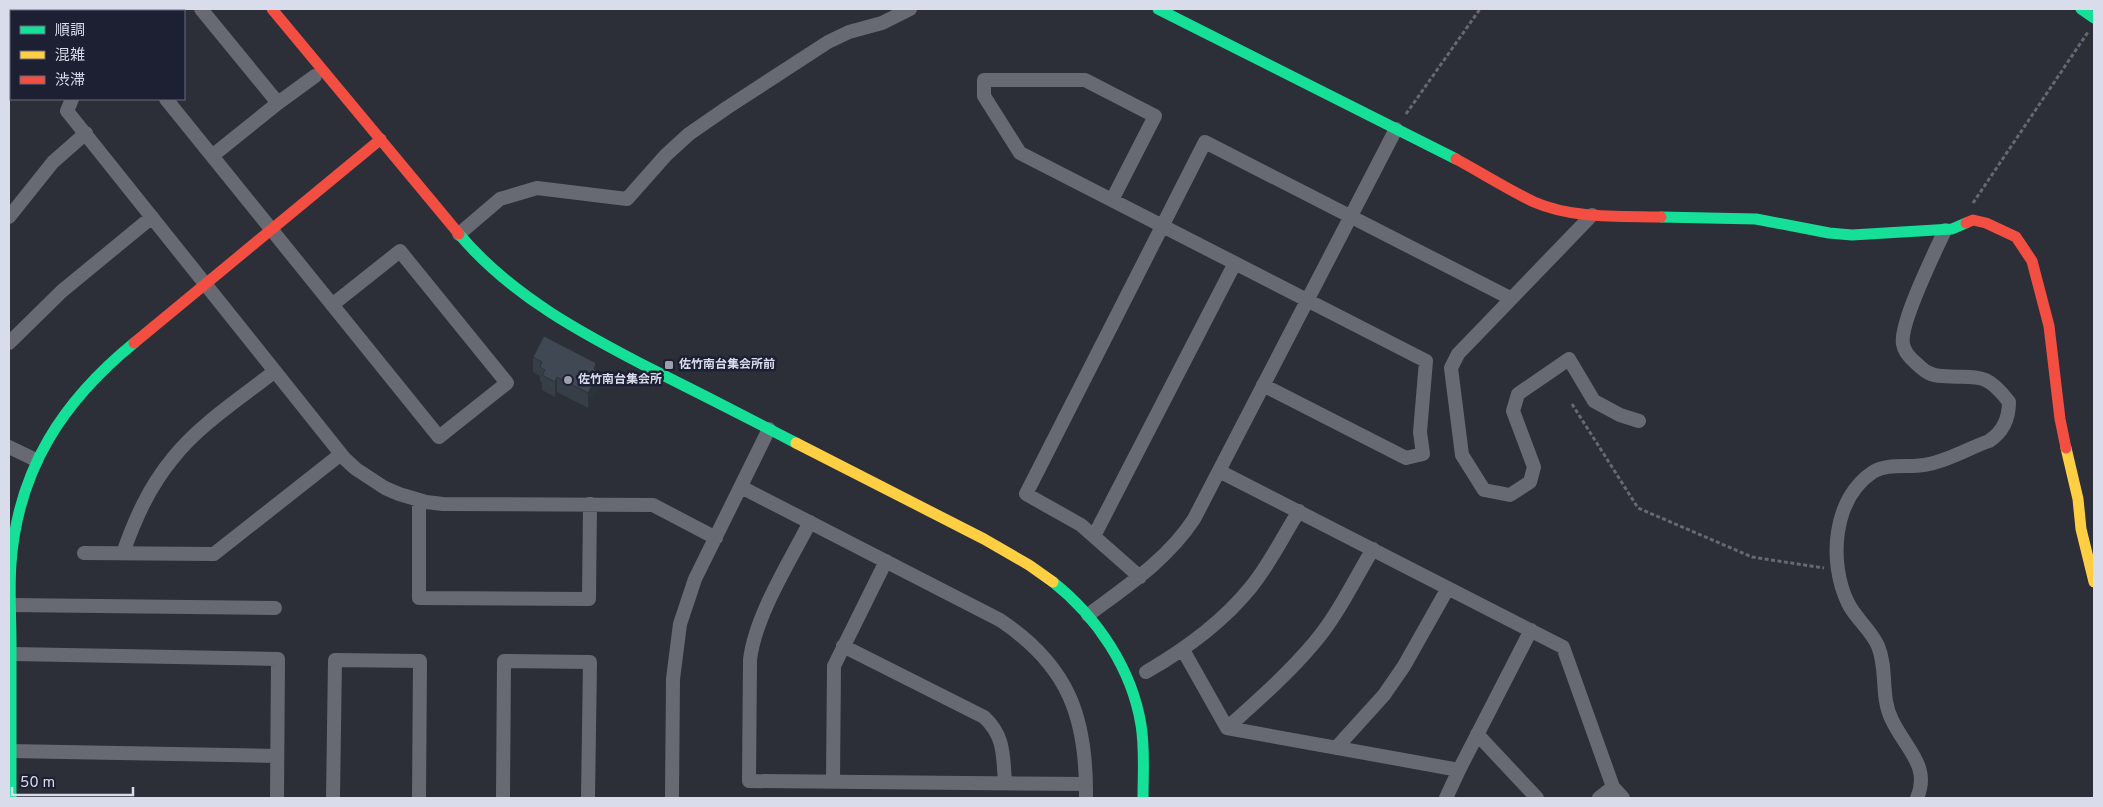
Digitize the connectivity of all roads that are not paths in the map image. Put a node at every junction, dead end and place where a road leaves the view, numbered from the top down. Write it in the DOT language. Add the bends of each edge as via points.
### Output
graph roads {
  1 [pos="201,9"];
  2 [pos="272,9"];
  3 [pos="910,9"];
  4 [pos="1158,9"];
  5 [pos="2081,9"];
  6 [pos="2094,18"];
  7 [pos="315,76"];
  8 [pos="72,100"];
  9 [pos="167,100"];
  10 [pos="278,103"];
  11 [pos="1396,129"];
  12 [pos="86,133"];
  13 [pos="381,139"];
  14 [pos="212,156"];
  15 [pos="1112,200"];
  16 [pos="1592,214"];
  17 [pos="9,217"];
  18 [pos="152,217"];
  19 [pos="1351,217"];
  20 [pos="1162,226"];
  21 [pos="1945,230"];
  22 [pos="272,231"];
  23 [pos="458,234"];
  24 [pos="1235,263"];
  25 [pos="206,285"];
  26 [pos="1510,298"];
  27 [pos="1307,300"];
  28 [pos="332,305"];
  29 [pos="9,343"];
  30 [pos="275,370"];
  31 [pos="1263,385"];
  32 [pos="1639,421"];
  33 [pos="769,429"];
  34 [pos="9,448"];
  35 [pos="341,454"];
  36 [pos="36,460"];
  37 [pos="1219,470"];
  38 [pos="740,487"];
  39 [pos="419,500"];
  40 [pos="590,504"];
  41 [pos="1298,511"];
  42 [pos="810,522"];
  43 [pos="1094,536"];
  44 [pos="716,538"];
  45 [pos="1373,549"];
  46 [pos="84,552"];
  47 [pos="123,553"];
  48 [pos="886,561"];
  49 [pos="1140,577"];
  50 [pos="2094,582"];
  51 [pos="1448,588"];
  52 [pos="10,605"];
  53 [pos="275,608"];
  54 [pos="1088,615"];
  55 [pos="1531,630"];
  56 [pos="842,646"];
  57 [pos="1183,650"];
  58 [pos="12,654"];
  59 [pos="1146,672"];
  60 [pos="1227,728"];
  61 [pos="1477,734"];
  62 [pos="1336,748"];
  63 [pos="10,751"];
  64 [pos="277,756"];
  65 [pos="1458,770"];
  66 [pos="833,781"];
  67 [pos="1005,783"];
  68 [pos="1086,784"];
  69 [pos="1613,787"];
  70 [pos="12,798"];
  71 [pos="277,798"];
  72 [pos="333,798"];
  73 [pos="419,798"];
  74 [pos="503,798"];
  75 [pos="588,798"];
  76 [pos="672,798"];
  77 [pos="1086,798"];
  78 [pos="1143,798"];
  79 [pos="1446,798"];
  80 [pos="1537,798"];
  81 [pos="1599,798"];
  82 [pos="1623,798"];
  83 [pos="1917,798"];
  1 -- 10 [label="street"];
  2 -- 13 [label="street"];
  3 -- 23 [label="street" via="882,23 828,42 728,107 689,134 627,199 537,188 500,199"];
  4 -- 11 [label="street"];
  5 -- 6 [label="street"];
  7 -- 10 [label="street"];
  8 -- 12 [label="street" via="67,110"];
  9 -- 14 [label="street"];
  10 -- 14 [label="street"];
  11 -- 16 [label="street" via="1535,202"];
  11 -- 19 [label="street"];
  12 -- 17 [label="street" via="53,162"];
  12 -- 18 [label="street"];
  13 -- 22 [label="street"];
  13 -- 23 [label="street"];
  14 -- 22 [label="street"];
  15 -- 15 [label="street" via="1020,153 984,96 984,80 1085,80 1155,116"];
  15 -- 20 [label="street"];
  16 -- 21 [label="street" via="1756,218 1852,235"];
  16 -- 26 [label="street"];
  18 -- 25 [label="street"];
  18 -- 29 [label="street" via="62,291"];
  19 -- 20 [label="street" via="1205,142"];
  19 -- 26 [label="street"];
  19 -- 27 [label="street"];
  20 -- 24 [label="street"];
  20 -- 43 [label="street" via="1026,494 1081,525"];
  21 -- 50 [label="street" via="1973,220 1983,221 2016,237 2032,261 2049,326 2060,419"];
  21 -- 83 [label="street" via="1908,315 1903,330 1904,349 1925,372 1977,377 1994,384 2009,402 2009,414 1997,435 1988,441 1930,464 1878,469 1858,484 1846,504 1836,549 1847,601 1878,646 1888,711 1920,769 1922,785"];
  22 -- 25 [label="street"];
  22 -- 28 [label="street"];
  23 -- 33 [label="street" via="500,276 560,320"];
  24 -- 27 [label="street"];
  24 -- 43 [label="street"];
  25 -- 30 [label="street"];
  25 -- 36 [label="street" via="91,381 63,414"];
  26 -- 32 [label="street" via="1458,354 1451,368 1462,455 1484,490 1510,495 1530,482 1534,467 1513,411 1518,394 1570,359 1594,401"];
  27 -- 31 [label="street"];
  27 -- 31 [label="street" via="1426,361 1420,432 1423,454 1406,458"];
  28 -- 28 [label="street" via="439,437 507,383 400,251"];
  30 -- 35 [label="street"];
  30 -- 47 [label="street" via="173,457 141,506"];
  31 -- 37 [label="street"];
  33 -- 38 [label="street"];
  33 -- 54 [label="street" via="1032,566 1061,587"];
  34 -- 36 [label="street"];
  35 -- 39 [label="street" via="356,469 385,488"];
  35 -- 47 [label="street" via="214,554"];
  36 -- 52 [label="street" via="17,516"];
  37 -- 41 [label="street"];
  37 -- 49 [label="street" via="1183,535"];
  38 -- 42 [label="street"];
  38 -- 44 [label="street"];
  39 -- 40 [label="street" via="443,504"];
  39 -- 40 [label="street" via="419,598 589,599"];
  40 -- 44 [label="street" via="653,505"];
  41 -- 45 [label="street"];
  41 -- 57 [label="street" via="1252,586"];
  42 -- 48 [label="street"];
  42 -- 66 [label="street" via="760,620 752,645 749,781"];
  43 -- 49 [label="street"];
  44 -- 76 [label="street" via="692,587 680,624 673,679"];
  45 -- 51 [label="street"];
  45 -- 60 [label="street" via="1315,642 1284,676"];
  46 -- 47 [label="street"];
  48 -- 56 [label="street"];
  48 -- 68 [label="street" via="1000,620 1036,648 1052,666 1077,712"];
  49 -- 54 [label="street"];
  51 -- 55 [label="street"];
  51 -- 62 [label="street" via="1384,695"];
  52 -- 53 [label="street"];
  52 -- 58 [label="street"];
  54 -- 78 [label="street" via="1107,638 1139,714 1143,741"];
  55 -- 61 [label="street"];
  55 -- 69 [label="street" via="1562,647"];
  56 -- 66 [label="street" via="834,666"];
  56 -- 67 [label="street" via="984,717 998,732 1002,743"];
  57 -- 59 [label="street"];
  57 -- 60 [label="street"];
  58 -- 63 [label="street"];
  58 -- 64 [label="street" via="278,659"];
  60 -- 62 [label="street"];
  61 -- 65 [label="street"];
  61 -- 80 [label="street"];
  62 -- 65 [label="street"];
  63 -- 64 [label="street"];
  63 -- 70 [label="street"];
  64 -- 71 [label="street"];
  65 -- 79 [label="street"];
  66 -- 67 [label="street"];
  67 -- 68 [label="street"];
  68 -- 77 [label="street"];
  69 -- 81 [label="street"];
  69 -- 82 [label="street"];
  72 -- 73 [label="street" via="334,660 344,660 420,661"];
  74 -- 75 [label="street" via="504,661 590,662"];
}
